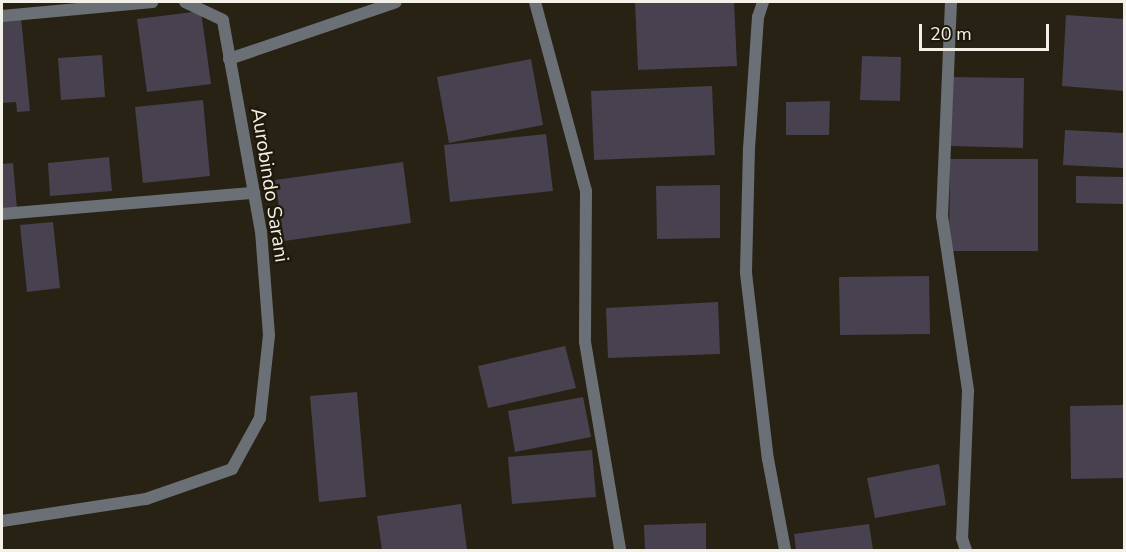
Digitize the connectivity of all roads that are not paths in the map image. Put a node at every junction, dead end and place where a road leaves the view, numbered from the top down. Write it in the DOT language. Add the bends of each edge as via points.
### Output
graph roads {
  1 [pos="152,2"];
  2 [pos="185,2"];
  3 [pos="396,2"];
  4 [pos="535,2"];
  5 [pos="763,2"];
  6 [pos="951,2"];
  7 [pos="2,16"];
  8 [pos="229,59"];
  9 [pos="254,193"];
  10 [pos="2,214"];
  11 [pos="2,521"];
  12 [pos="620,550"];
  13 [pos="785,550"];
  14 [pos="966,550"];
  1 -- 7 [label="street"];
  2 -- 8 [label="street, Aurobindo Sarani" via="223,20"];
  3 -- 8 [label="street"];
  4 -- 12 [label="street" via="586,191 585,342"];
  5 -- 13 [label="street" via="758,17 749,148 746,273 768,459"];
  6 -- 14 [label="street" via="942,216 968,391 962,538"];
  8 -- 9 [label="street, Aurobindo Sarani"];
  9 -- 10 [label="street"];
  9 -- 11 [label="street, Aurobindo Sarani" via="269,335 260,418 232,469 146,499"];
}
